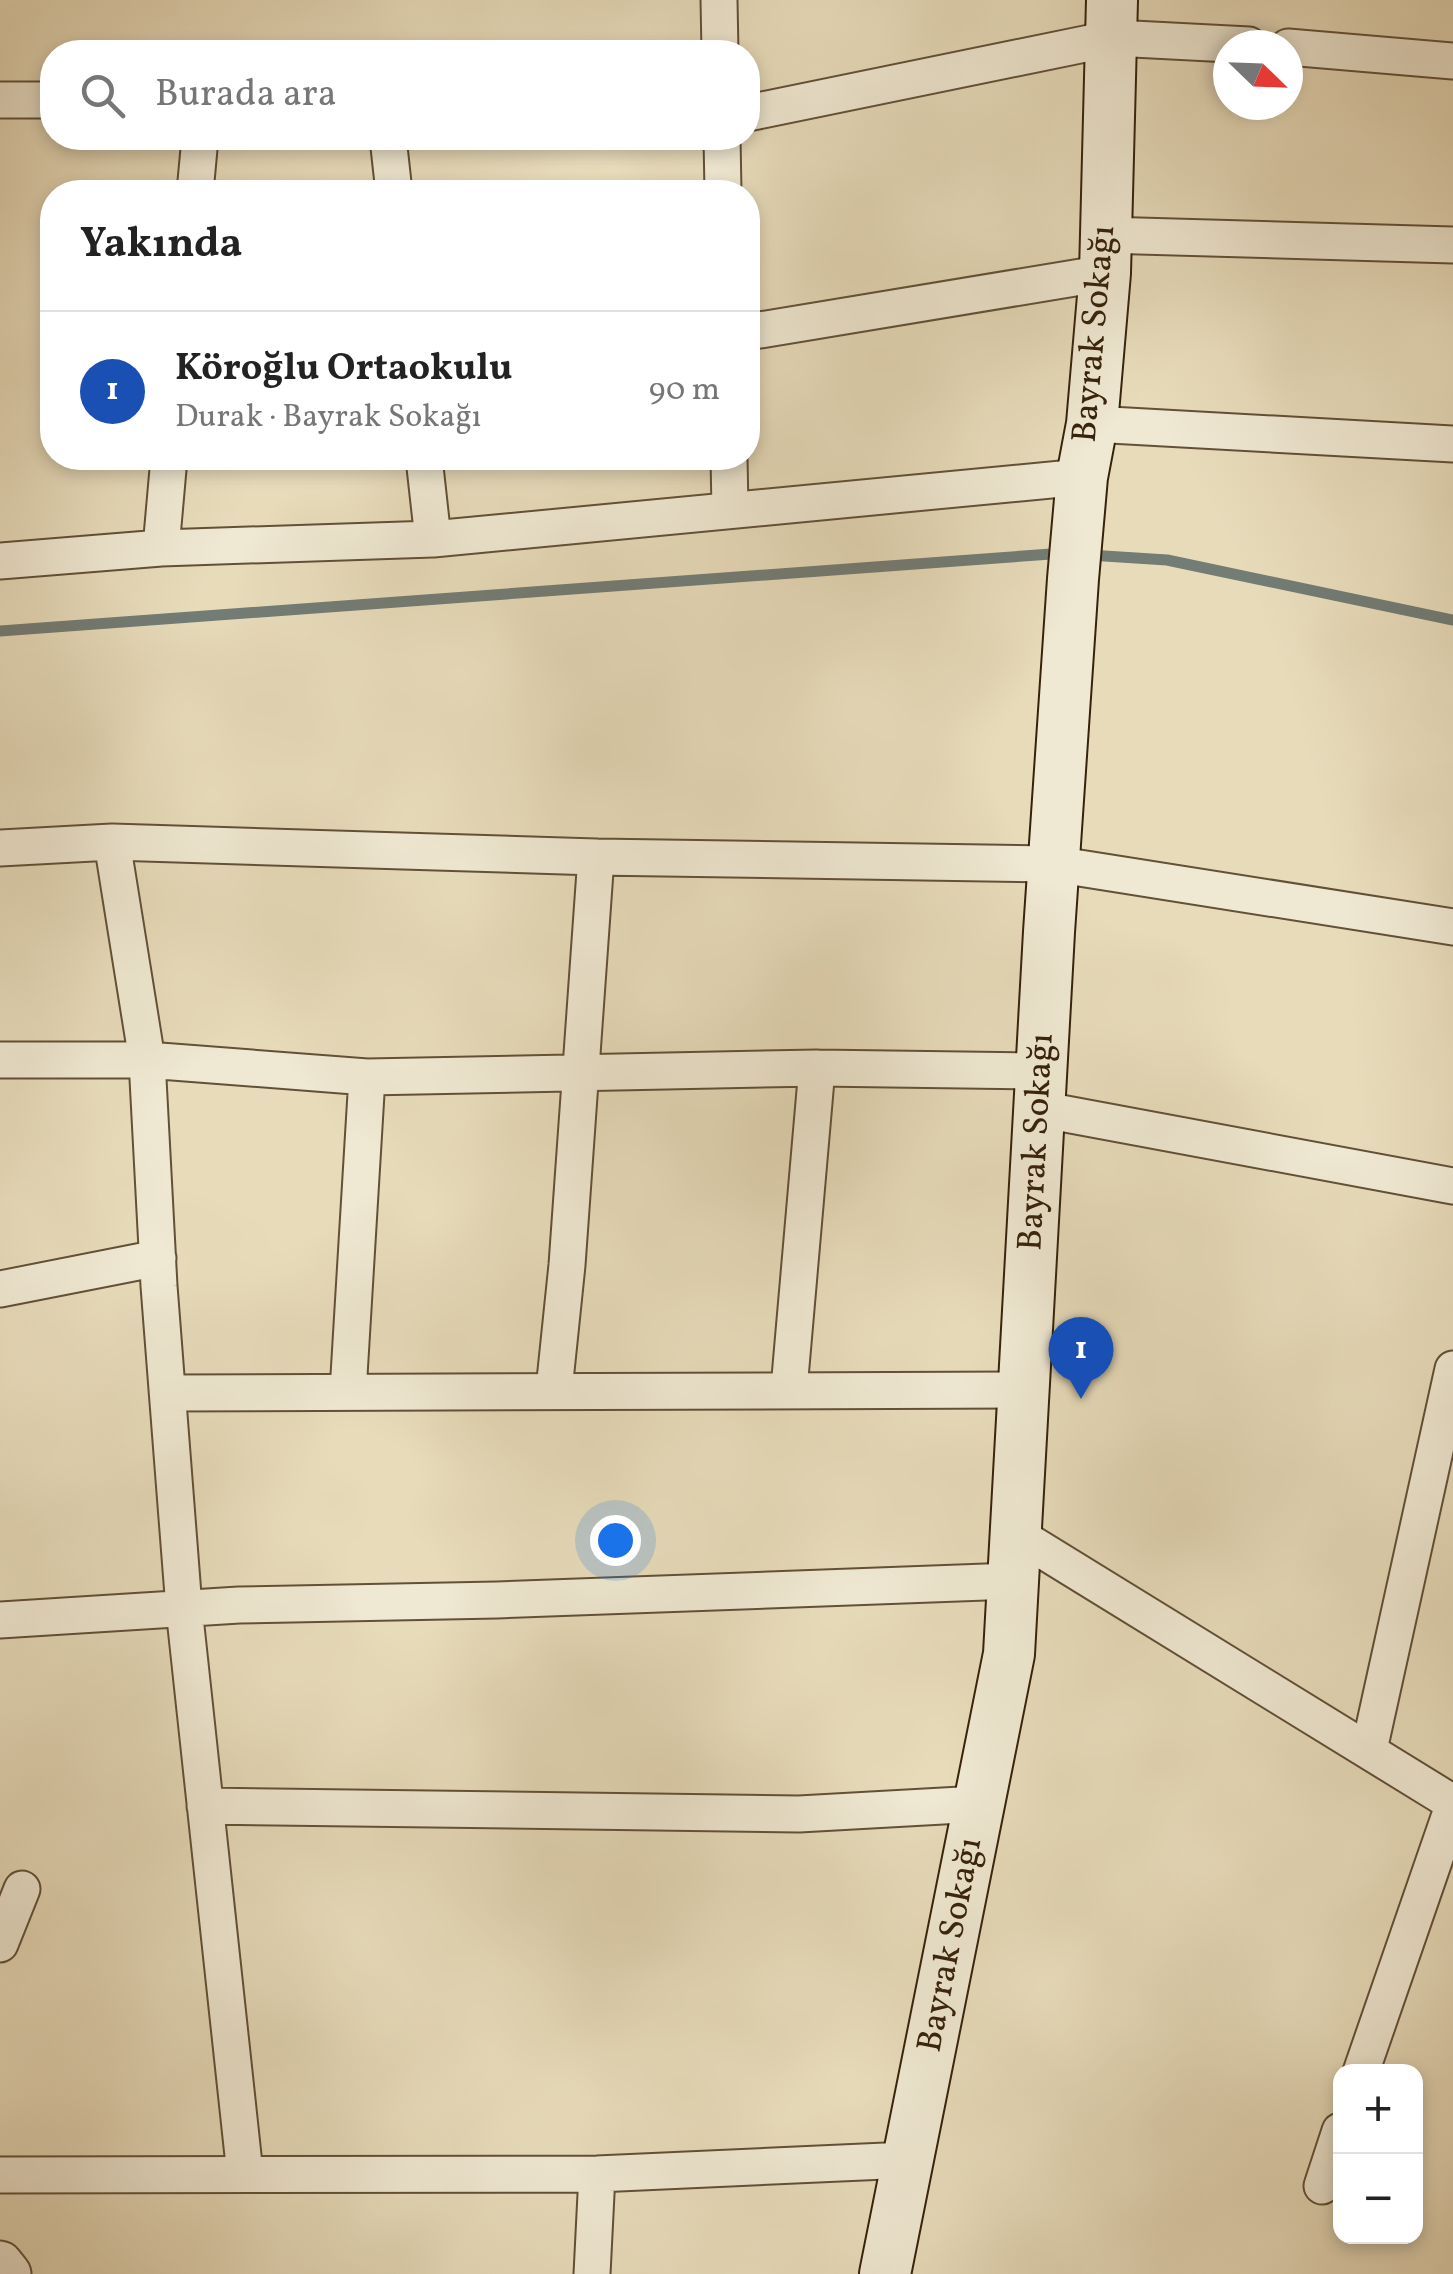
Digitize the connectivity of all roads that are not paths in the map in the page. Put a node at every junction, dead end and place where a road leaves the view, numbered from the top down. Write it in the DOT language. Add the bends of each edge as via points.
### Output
graph roads {
  1 [pos="719,0"];
  2 [pos="1113,19"];
  3 [pos="1213,38"];
  4 [pos="720,40"];
  5 [pos="1303,48"];
  6 [pos="1453,62"];
  7 [pos="0,100"];
  8 [pos="40,100"];
  9 [pos="760,110"];
  10 [pos="199,150"];
  11 [pos="389,150"];
  12 [pos="722,150"];
  13 [pos="196,180"];
  14 [pos="393,180"];
  15 [pos="723,180"];
  16 [pos="1453,245"];
  17 [pos="1104,254"];
  18 [pos="760,329"];
  19 [pos="1092,424"];
  20 [pos="1453,444"];
  21 [pos="168,470"];
  22 [pos="425,470"];
  23 [pos="729,470"];
  24 [pos="1082,477"];
  25 [pos="730,508"];
  26 [pos="434,539"];
  27 [pos="160,548"];
  28 [pos="0,561"];
  29 [pos="112,842"];
  30 [pos="0,848"];
  31 [pos="596,857"];
  32 [pos="1054,864"];
  33 [pos="1453,928"];
  34 [pos="0,1060"];
  35 [pos="147,1060"];
  36 [pos="817,1068"];
  37 [pos="580,1072"];
  38 [pos="366,1077"];
  39 [pos="1040,1090"];
  40 [pos="1453,1186"];
  41 [pos="158,1258"];
  42 [pos="0,1289"];
  43 [pos="1453,1369"];
  44 [pos="789,1389"];
  45 [pos="554,1390"];
  46 [pos="1024,1390"];
  47 [pos="348,1392"];
  48 [pos="168,1394"];
  49 [pos="1015,1558"];
  50 [pos="184,1608"];
  51 [pos="0,1620"];
  52 [pos="1369,1750"];
  53 [pos="979,1804"];
  54 [pos="1453,1805"];
  55 [pos="205,1806"];
  56 [pos="22,1890"];
  57 [pos="0,1944"];
  58 [pos="1364,2064"];
  59 [pos="1333,2153"];
  60 [pos="908,2160"];
  61 [pos="0,2174"];
  62 [pos="245,2174"];
  63 [pos="597,2174"];
  64 [pos="1322,2186"];
  65 [pos="0,2264"];
  66 [pos="8,2274"];
  67 [pos="592,2274"];
  68 [pos="885,2274"];
  1 -- 4 [label="street"];
  2 -- 3 [label="street"];
  2 -- 9 [label="street"];
  2 -- 17 [label="main road, Bayrak Sokağı"];
  5 -- 6 [label="street"];
  7 -- 8 [label="street"];
  10 -- 13 [label="street"];
  11 -- 14 [label="street"];
  12 -- 15 [label="street"];
  16 -- 17 [label="street"];
  17 -- 18 [label="street"];
  17 -- 19 [label="main road, Bayrak Sokağı"];
  19 -- 20 [label="street"];
  19 -- 24 [label="main road, Bayrak Sokağı"];
  21 -- 27 [label="street"];
  22 -- 26 [label="street"];
  23 -- 25 [label="street"];
  24 -- 25 [label="street"];
  24 -- 32 [label="main road, Bayrak Sokağı"];
  25 -- 26 [label="street"];
  26 -- 27 [label="street"];
  27 -- 28 [label="street"];
  29 -- 30 [label="street"];
  29 -- 31 [label="street"];
  29 -- 35 [label="street"];
  31 -- 32 [label="street"];
  31 -- 37 [label="street"];
  32 -- 33 [label="street"];
  32 -- 39 [label="main road, Bayrak Sokağı"];
  34 -- 35 [label="street"];
  35 -- 38 [label="street"];
  35 -- 41 [label="street"];
  36 -- 37 [label="street"];
  36 -- 39 [label="street"];
  36 -- 44 [label="street"];
  37 -- 38 [label="street"];
  37 -- 45 [label="street"];
  38 -- 47 [label="street"];
  39 -- 40 [label="street"];
  39 -- 46 [label="main road, Bayrak Sokağı"];
  41 -- 42 [label="street"];
  41 -- 48 [label="street"];
  43 -- 52 [label="street"];
  44 -- 45 [label="street"];
  44 -- 46 [label="street"];
  45 -- 47 [label="street"];
  46 -- 49 [label="main road, Bayrak Sokağı"];
  47 -- 48 [label="street"];
  48 -- 50 [label="street"];
  49 -- 50 [label="street"];
  49 -- 52 [label="street"];
  49 -- 53 [label="main road, Bayrak Sokağı" via="1009,1654"];
  50 -- 51 [label="street"];
  50 -- 55 [label="street"];
  52 -- 54 [label="street"];
  53 -- 55 [label="street" via="799,1814"];
  53 -- 60 [label="main road, Bayrak Sokağı"];
  54 -- 58 [label="street"];
  55 -- 62 [label="street"];
  56 -- 57 [label="street"];
  59 -- 64 [label="street"];
  60 -- 63 [label="street"];
  60 -- 68 [label="main road, Bayrak Sokağı"];
  61 -- 62 [label="street"];
  62 -- 63 [label="street"];
  63 -- 67 [label="street"];
  65 -- 66 [label="street"];
}
